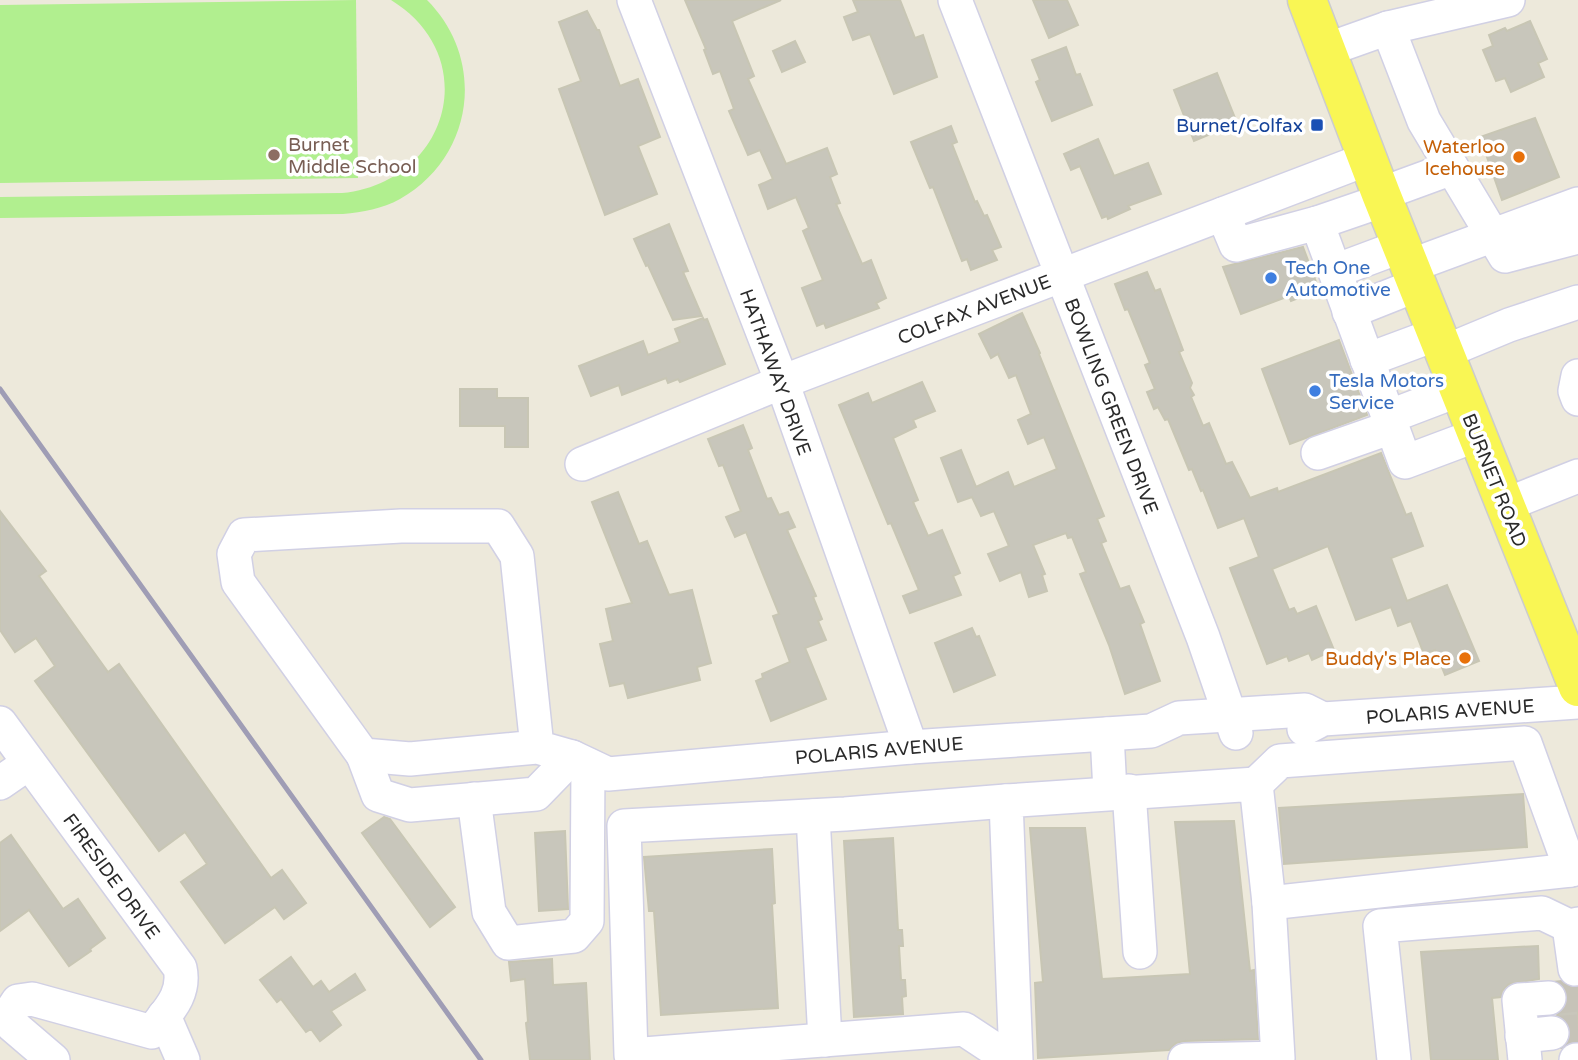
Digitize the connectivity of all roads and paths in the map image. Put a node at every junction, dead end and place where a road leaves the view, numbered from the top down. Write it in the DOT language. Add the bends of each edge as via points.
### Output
graph roads {
  1 [pos="634,0"];
  2 [pos="955,0"];
  3 [pos="1307,0"];
  4 [pos="1508,0"];
  5 [pos="1388,28"];
  6 [pos="1326,51"];
  7 [pos="1367,159"];
  8 [pos="1452,168"];
  9 [pos="1382,197"];
  10 [pos="1578,204"];
  11 [pos="1223,214"];
  12 [pos="1317,223"];
  13 [pos="1492,234"];
  14 [pos="1578,237"];
  15 [pos="1410,266"];
  16 [pos="1335,271"];
  17 [pos="1061,276"];
  18 [pos="1578,302"];
  19 [pos="1349,312"];
  20 [pos="1440,343"];
  21 [pos="1367,360"];
  22 [pos="1578,376"];
  23 [pos="782,382"];
  24 [pos="1459,390"];
  25 [pos="1578,399"];
  26 [pos="1390,422"];
  27 [pos="1477,435"];
  28 [pos="1318,453"];
  29 [pos="582,464"];
  30 [pos="1578,476"];
  31 [pos="1505,505"];
  32 [pos="1577,685"];
  33 [pos="0,723"];
  34 [pos="1238,727"];
  35 [pos="1107,734"];
  36 [pos="537,747"];
  37 [pos="911,747"];
  38 [pos="363,755"];
  39 [pos="29,763"];
  40 [pos="597,767"];
  41 [pos="0,783"];
  42 [pos="1241,785"];
  43 [pos="1119,792"];
  44 [pos="474,799"];
  45 [pos="1006,801"];
  46 [pos="813,816"];
  47 [pos="624,826"];
  48 [pos="1575,869"];
  49 [pos="1269,903"];
  50 [pos="1574,925"];
  51 [pos="1140,952"];
  52 [pos="1578,968"];
  53 [pos="158,1024"];
  54 [pos="825,1040"];
  55 [pos="53,1060"];
  56 [pos="183,1060"];
  57 [pos="1014,1060"];
  58 [pos="1185,1060"];
  59 [pos="1394,1060"];
  1 -- 23 [label="street, HATHAWAY DRIVE"];
  2 -- 17 [label="street, BOWLING GREEN DRIVE"];
  3 -- 6 [label="main road, BURNET ROAD"];
  4 -- 5 [label="street"];
  5 -- 6 [label="street"];
  5 -- 8 [label="street" via="1424,121"];
  6 -- 7 [label="main road, BURNET ROAD"];
  7 -- 9 [label="main road, BURNET ROAD"];
  7 -- 11 [label="street, COLFAX AVENUE"];
  8 -- 9 [label="street"];
  8 -- 13 [label="street"];
  9 -- 12 [label="street"];
  9 -- 15 [label="main road, BURNET ROAD"];
  10 -- 13 [label="street"];
  11 -- 12 [label="street" via="1236,245"];
  11 -- 17 [label="street, COLFAX AVENUE"];
  12 -- 16 [label="street"];
  13 -- 14 [label="street" via="1505,256"];
  13 -- 15 [label="street"];
  15 -- 16 [label="street"];
  15 -- 19 [label="street"];
  15 -- 20 [label="main road, BURNET ROAD"];
  16 -- 19 [label="street"];
  17 -- 23 [label="street, COLFAX AVENUE"];
  17 -- 34 [label="street, BOWLING GREEN DRIVE"];
  18 -- 20 [label="street"];
  19 -- 21 [label="street"];
  20 -- 21 [label="street"];
  20 -- 24 [label="main road, BURNET ROAD"];
  21 -- 26 [label="street"];
  22 -- 25 [label="street"];
  23 -- 29 [label="street, COLFAX AVENUE"];
  23 -- 37 [label="street, HATHAWAY DRIVE"];
  24 -- 26 [label="street"];
  24 -- 27 [label="main road, BURNET ROAD"];
  26 -- 27 [label="street" via="1405,462"];
  26 -- 28 [label="street"];
  27 -- 31 [label="main road, BURNET ROAD"];
  30 -- 31 [label="street"];
  31 -- 32 [label="main road, BURNET ROAD"];
  32 -- 34 [label="street, POLARIS AVENUE" via="1323,719 1305,710"];
  33 -- 39 [label="street, FIRESIDE DRIVE"];
  34 -- 35 [label="street, POLARIS AVENUE" via="1180,718 1151,731"];
  34 -- 42 [label="street"];
  35 -- 37 [label="street, POLARIS AVENUE"];
  35 -- 43 [label="street"];
  36 -- 38 [label="street" via="410,759"];
  36 -- 38 [label="street" via="517,556 498,526 244,535 234,554 238,582"];
  36 -- 40 [label="street"];
  37 -- 40 [label="street, POLARIS AVENUE"];
  38 -- 44 [label="street" via="377,795 410,805"];
  39 -- 41 [label="street"];
  39 -- 53 [label="street, FIRESIDE DRIVE" via="180,968 180,993"];
  40 -- 44 [label="street" via="536,794"];
  40 -- 44 [label="street" via="587,921 574,936 508,943 489,912"];
  40 -- 47 [label="street"];
  42 -- 43 [label="street"];
  42 -- 48 [label="street" via="1280,761 1525,743"];
  42 -- 49 [label="street"];
  43 -- 45 [label="street"];
  43 -- 51 [label="street"];
  45 -- 46 [label="street"];
  45 -- 57 [label="street"];
  46 -- 47 [label="street"];
  46 -- 54 [label="street"];
  47 -- 54 [label="street" via="631,1055"];
  48 -- 49 [label="street"];
  49 -- 58 [label="street" via="1278,1058"];
  50 -- 52 [label="street"];
  50 -- 59 [label="street" via="1542,913 1380,926"];
  53 -- 55 [label="street" via="32,999 18,1001 10,1013 12,1025"];
  53 -- 56 [label="street"];
  54 -- 57 [label="street" via="964,1029"];
}
